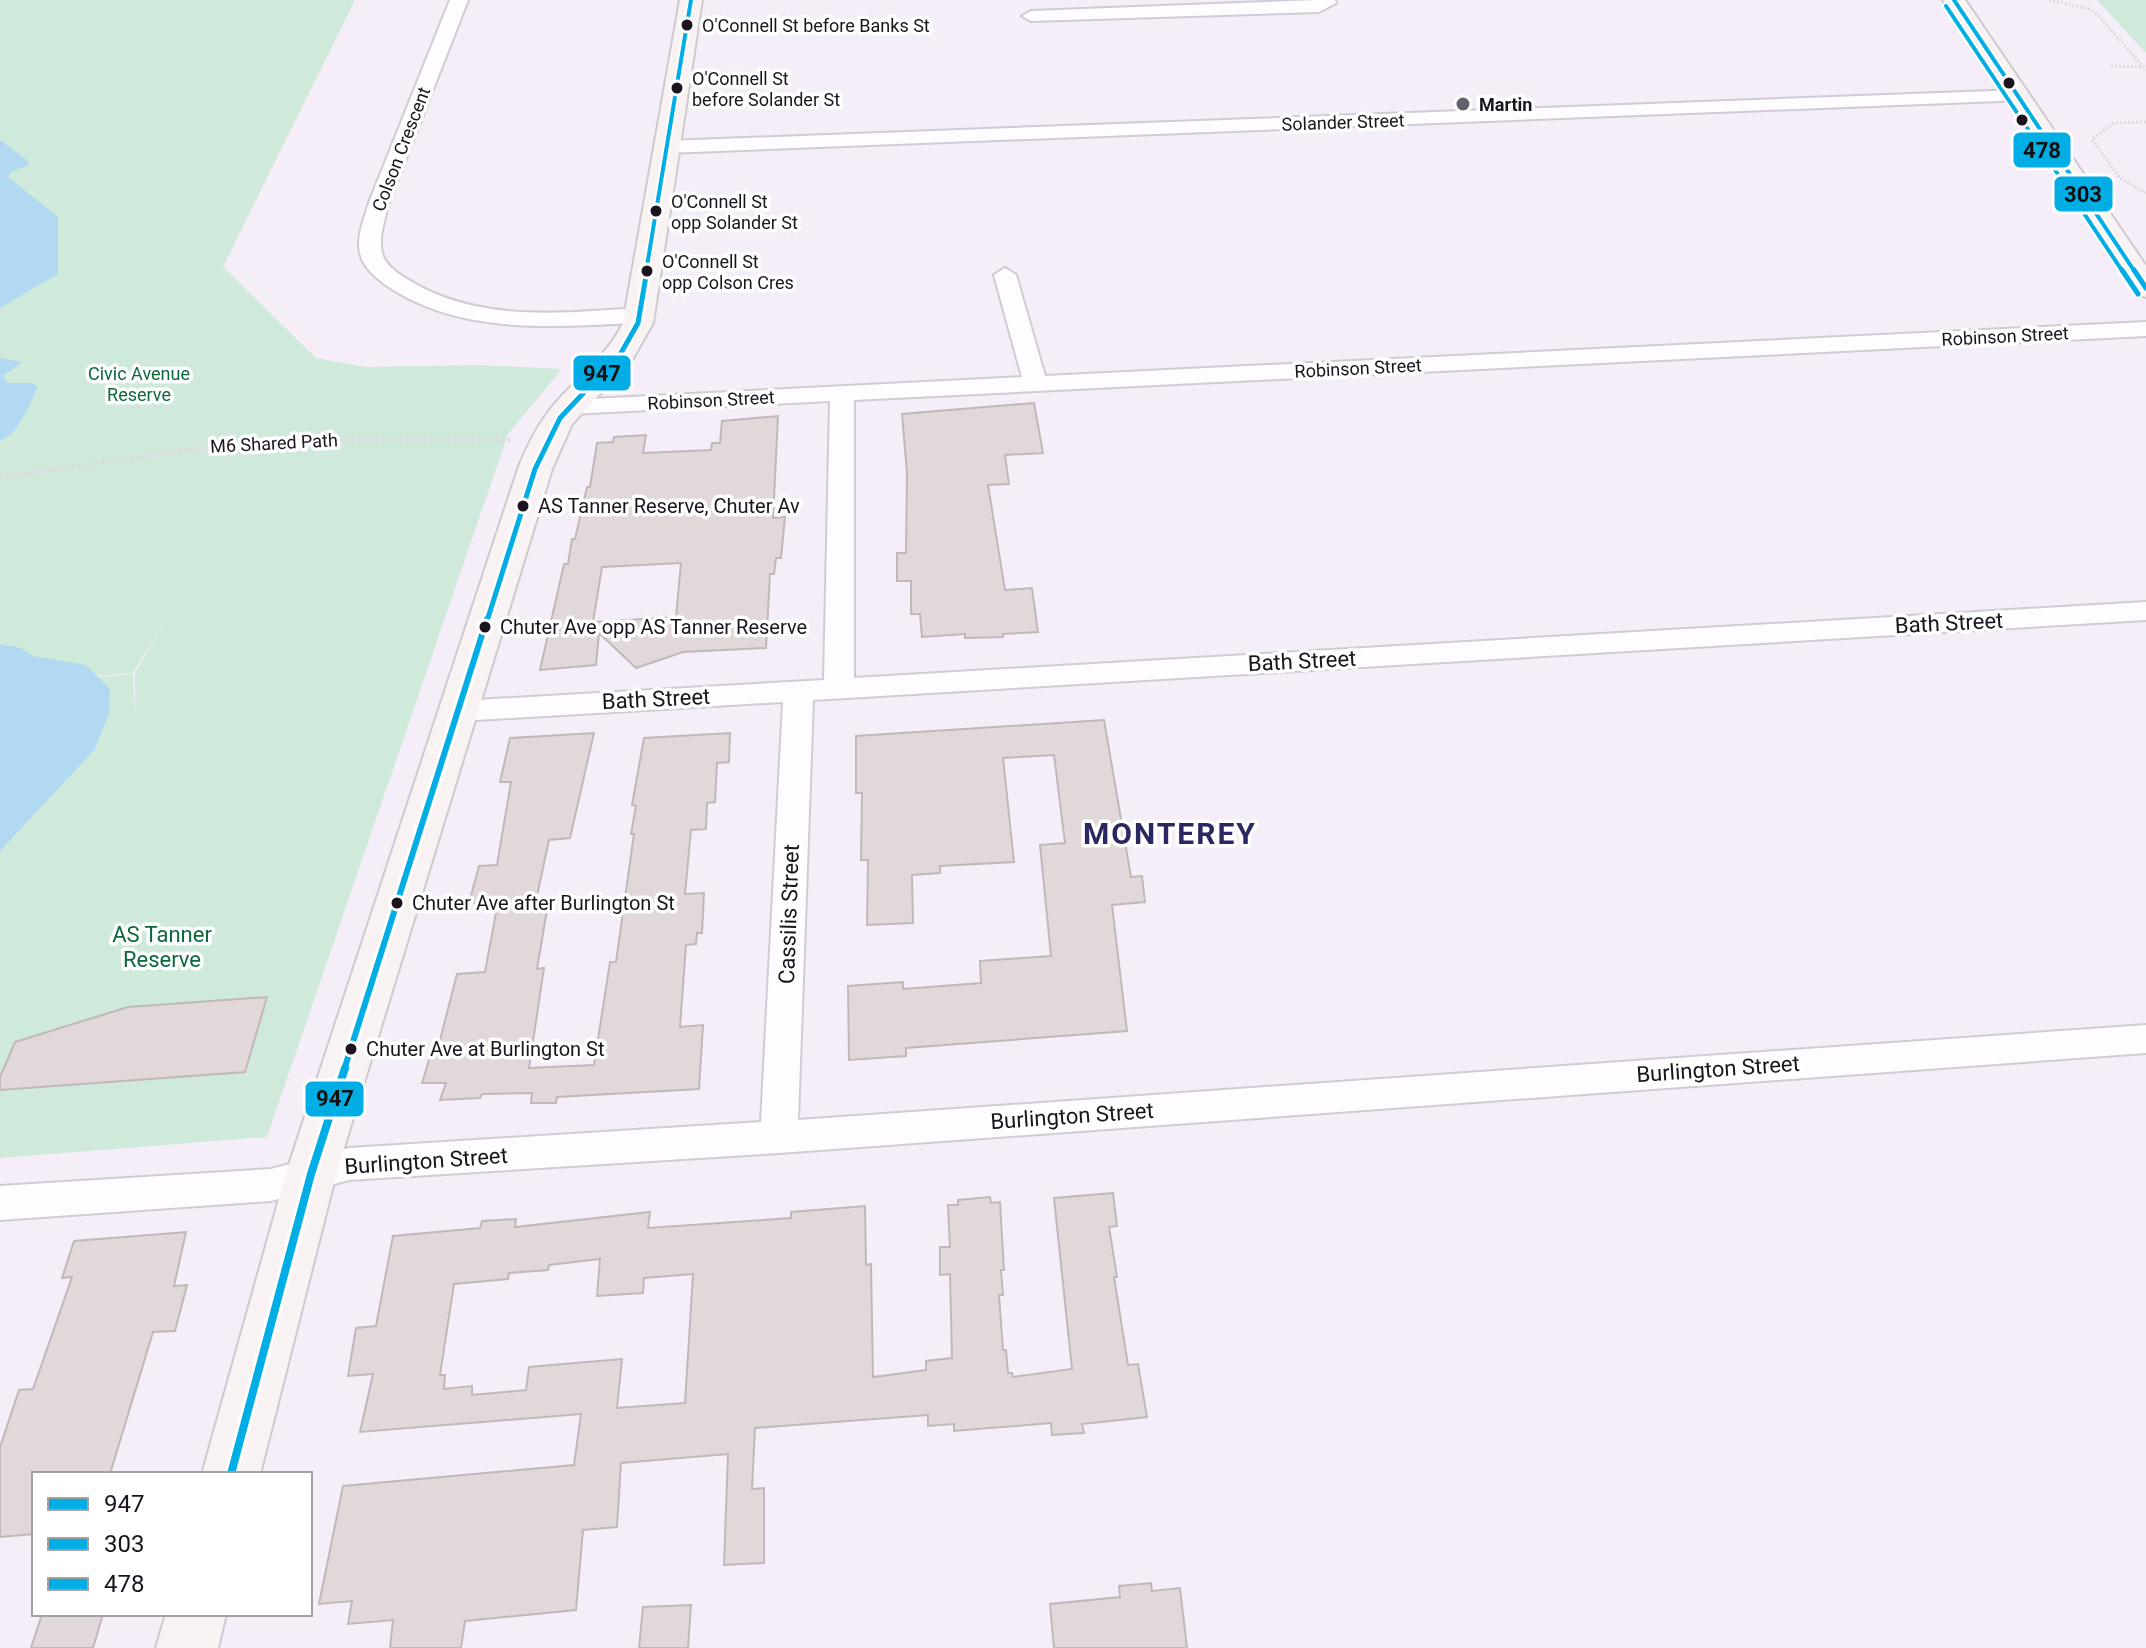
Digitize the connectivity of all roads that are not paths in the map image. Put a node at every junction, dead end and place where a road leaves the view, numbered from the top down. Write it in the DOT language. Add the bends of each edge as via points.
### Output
graph roads {
  1 [pos="459,0"];
  2 [pos="691,0"];
  3 [pos="1326,0"];
  4 [pos="1954,0"];
  5 [pos="1973,0"];
  6 [pos="1031,16"];
  7 [pos="2018,96"];
  8 [pos="667,147"];
  9 [pos="2146,253"];
  10 [pos="1005,275"];
  11 [pos="2146,288"];
  12 [pos="640,315"];
  13 [pos="2146,329"];
  14 [pos="1035,384"];
  15 [pos="842,394"];
  16 [pos="560,420"];
  17 [pos="2146,611"];
  18 [pos="839,688"];
  19 [pos="798,691"];
  20 [pos="459,711"];
  21 [pos="2146,1039"];
  22 [pos="779,1137"];
  23 [pos="311,1174"];
  24 [pos="0,1203"];
  25 [pos="232,1472"];
  26 [pos="195,1616"];
  27 [pos="187,1648"];
  1 -- 12 [label="street, Colson Crescent" via="385,184 370,251 381,270 407,290 462,311 538,319"];
  2 -- 8 [label="main road"];
  3 -- 6 [label="street" via="1319,7"];
  4 -- 7 [label="main road"];
  5 -- 9 [label="main road"];
  7 -- 8 [label="street, Solander Street"];
  7 -- 11 [label="main road"];
  8 -- 12 [label="main road"];
  10 -- 14 [label="street"];
  12 -- 16 [label="main road" via="622,351"];
  13 -- 14 [label="street, Robinson Street"];
  14 -- 15 [label="street, Robinson Street"];
  15 -- 16 [label="street, Robinson Street"];
  15 -- 18 [label="street"];
  16 -- 20 [label="main road" via="515,531"];
  17 -- 18 [label="street, Bath Street"];
  18 -- 19 [label="street, Bath Street"];
  19 -- 20 [label="street, Bath Street"];
  19 -- 22 [label="street, Cassilis Street"];
  20 -- 23 [label="main road"];
  21 -- 22 [label="street, Burlington Street"];
  22 -- 23 [label="street, Burlington Street" via="349,1164"];
  23 -- 24 [label="street, Burlington Street" via="271,1185"];
  23 -- 25 [label="main road"];
  26 -- 27 [label="main road"];
}
